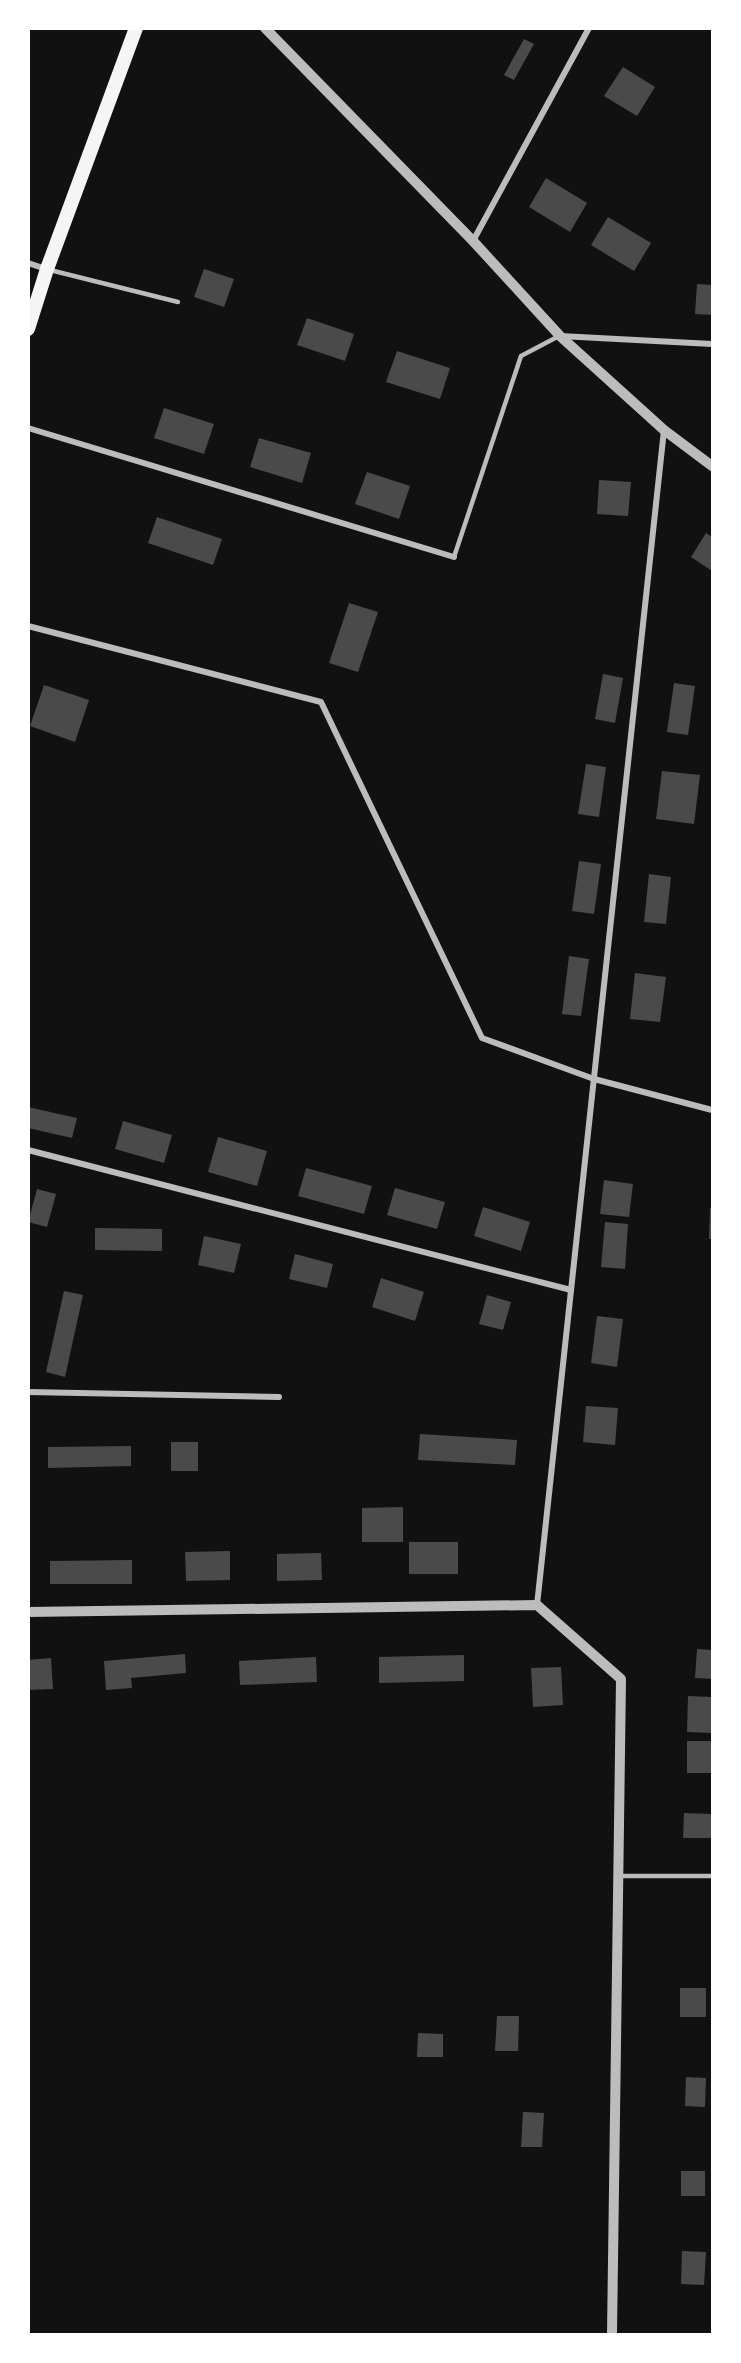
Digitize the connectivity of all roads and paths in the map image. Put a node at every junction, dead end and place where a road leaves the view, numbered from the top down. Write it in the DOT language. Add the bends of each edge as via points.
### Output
graph roads {
  1 [pos="136,28"];
  2 [pos="265,28"];
  3 [pos="589,28"];
  4 [pos="473,241"];
  5 [pos="28,263"];
  6 [pos="47,269"];
  7 [pos="178,302"];
  8 [pos="28,329"];
  9 [pos="560,336"];
  10 [pos="712,344"];
  11 [pos="28,428"];
  12 [pos="664,430"];
  13 [pos="712,466"];
  14 [pos="454,557"];
  15 [pos="28,626"];
  16 [pos="594,1079"];
  17 [pos="712,1110"];
  18 [pos="28,1150"];
  19 [pos="571,1290"];
  20 [pos="28,1392"];
  21 [pos="279,1397"];
  22 [pos="537,1605"];
  23 [pos="28,1612"];
  24 [pos="618,1876"];
  25 [pos="712,1876"];
  26 [pos="612,2334"];
  1 -- 6 [label="main road"];
  2 -- 4 [label="street"];
  3 -- 4 [label="street"];
  4 -- 9 [label="street"];
  5 -- 6 [label="street"];
  6 -- 7 [label="lane"];
  6 -- 8 [label="main road"];
  9 -- 10 [label="street"];
  9 -- 12 [label="street"];
  9 -- 14 [label="lane" via="521,356"];
  11 -- 14 [label="street"];
  12 -- 13 [label="street"];
  12 -- 16 [label="street"];
  15 -- 16 [label="street" via="321,702 482,1038"];
  16 -- 17 [label="street"];
  16 -- 19 [label="street"];
  18 -- 19 [label="street"];
  19 -- 22 [label="street"];
  20 -- 21 [label="street"];
  22 -- 23 [label="street"];
  22 -- 24 [label="street" via="621,1679"];
  24 -- 25 [label="lane"];
  24 -- 26 [label="street"];
}
